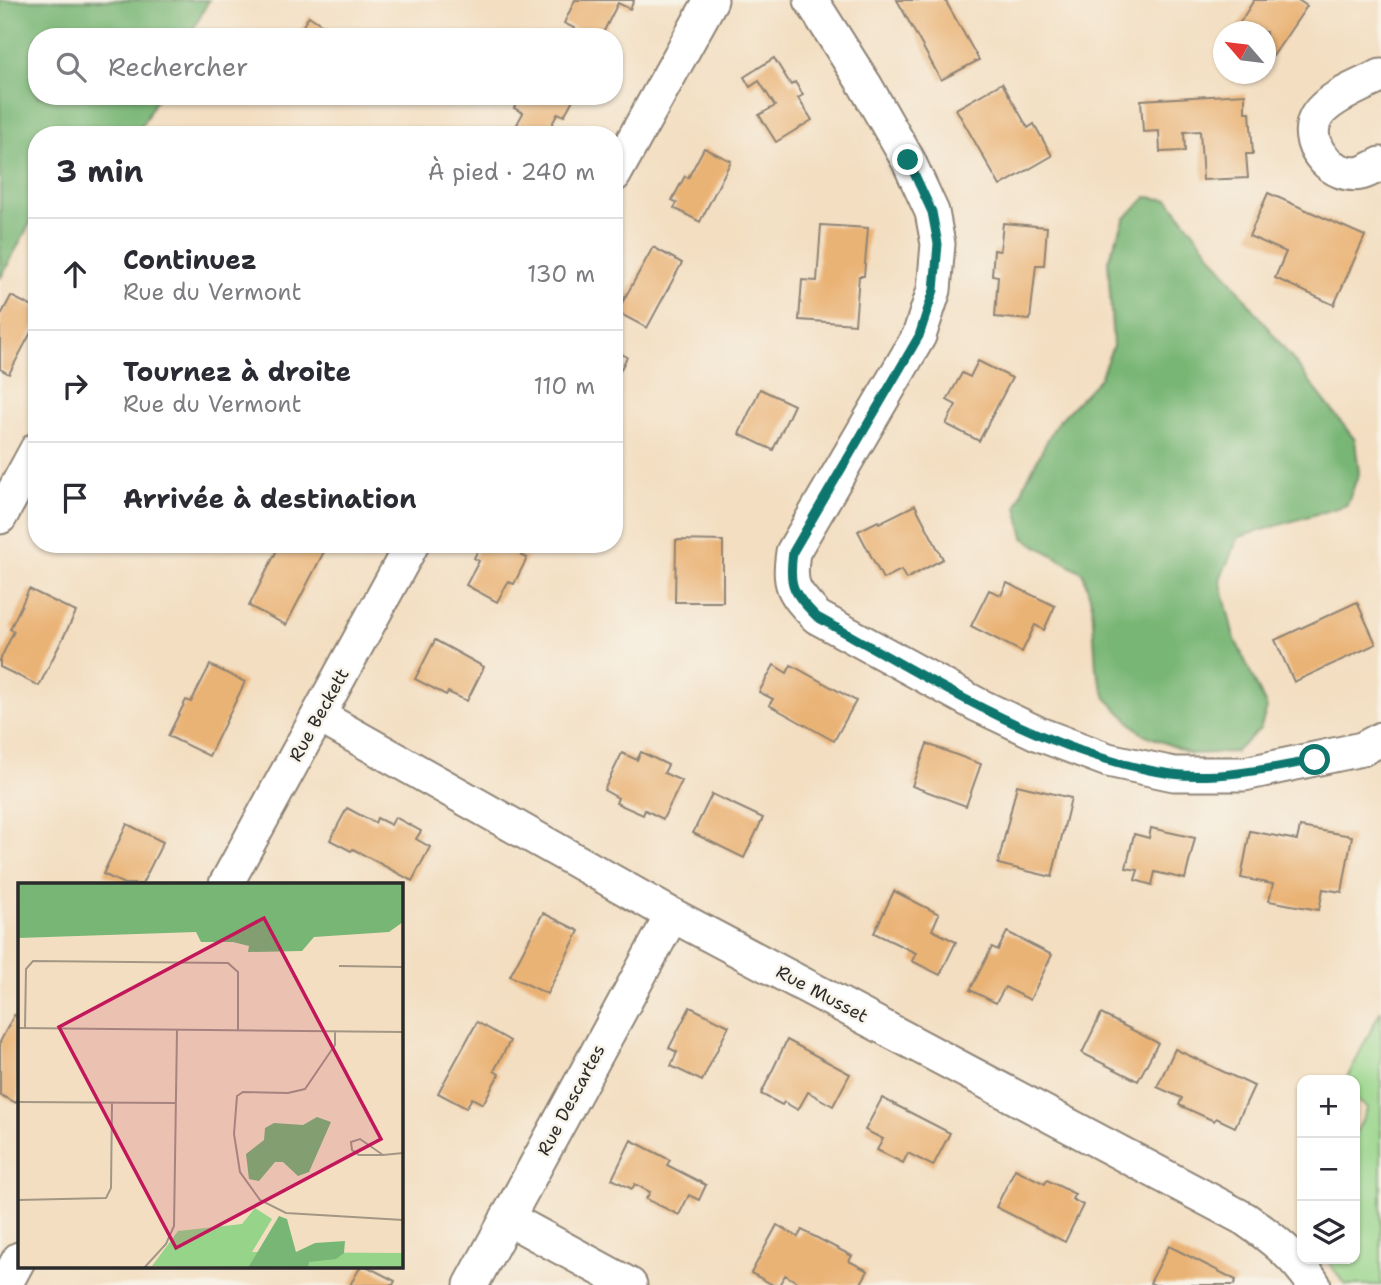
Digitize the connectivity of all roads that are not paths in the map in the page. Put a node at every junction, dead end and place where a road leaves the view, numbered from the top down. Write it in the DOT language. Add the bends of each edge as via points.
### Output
graph roads {
  1 [pos="710,0"];
  2 [pos="811,0"];
  3 [pos="1381,76"];
  4 [pos="623,159"];
  5 [pos="1381,164"];
  6 [pos="28,466"];
  7 [pos="0,517"];
  8 [pos="407,553"];
  9 [pos="319,716"];
  10 [pos="1381,739"];
  11 [pos="227,883"];
  12 [pos="672,915"];
  13 [pos="508,1218"];
  14 [pos="18,1261"];
  15 [pos="5,1285"];
  16 [pos="471,1285"];
  17 [pos="630,1285"];
  18 [pos="1314,1285"];
  1 -- 4 [label="street"];
  2 -- 10 [label="street" via="908,160 932,212 938,244 934,290 919,336 793,552 790,574 797,596 817,617 976,705 1108,760 1174,774 1244,774 1362,749"];
  3 -- 5 [label="street" via="1326,105 1314,121 1314,141 1319,157 1337,169 1359,173"];
  6 -- 7 [label="street"];
  8 -- 9 [label="street, Rue Beckett"];
  9 -- 11 [label="street, Rue Beckett"];
  9 -- 12 [label="street, Rue Musset"];
  12 -- 13 [label="street, Rue Descartes"];
  12 -- 18 [label="street, Rue Musset" via="1245,1219 1292,1256"];
  13 -- 16 [label="street, Rue Descartes"];
  13 -- 17 [label="street"];
  14 -- 15 [label="street"];
}
